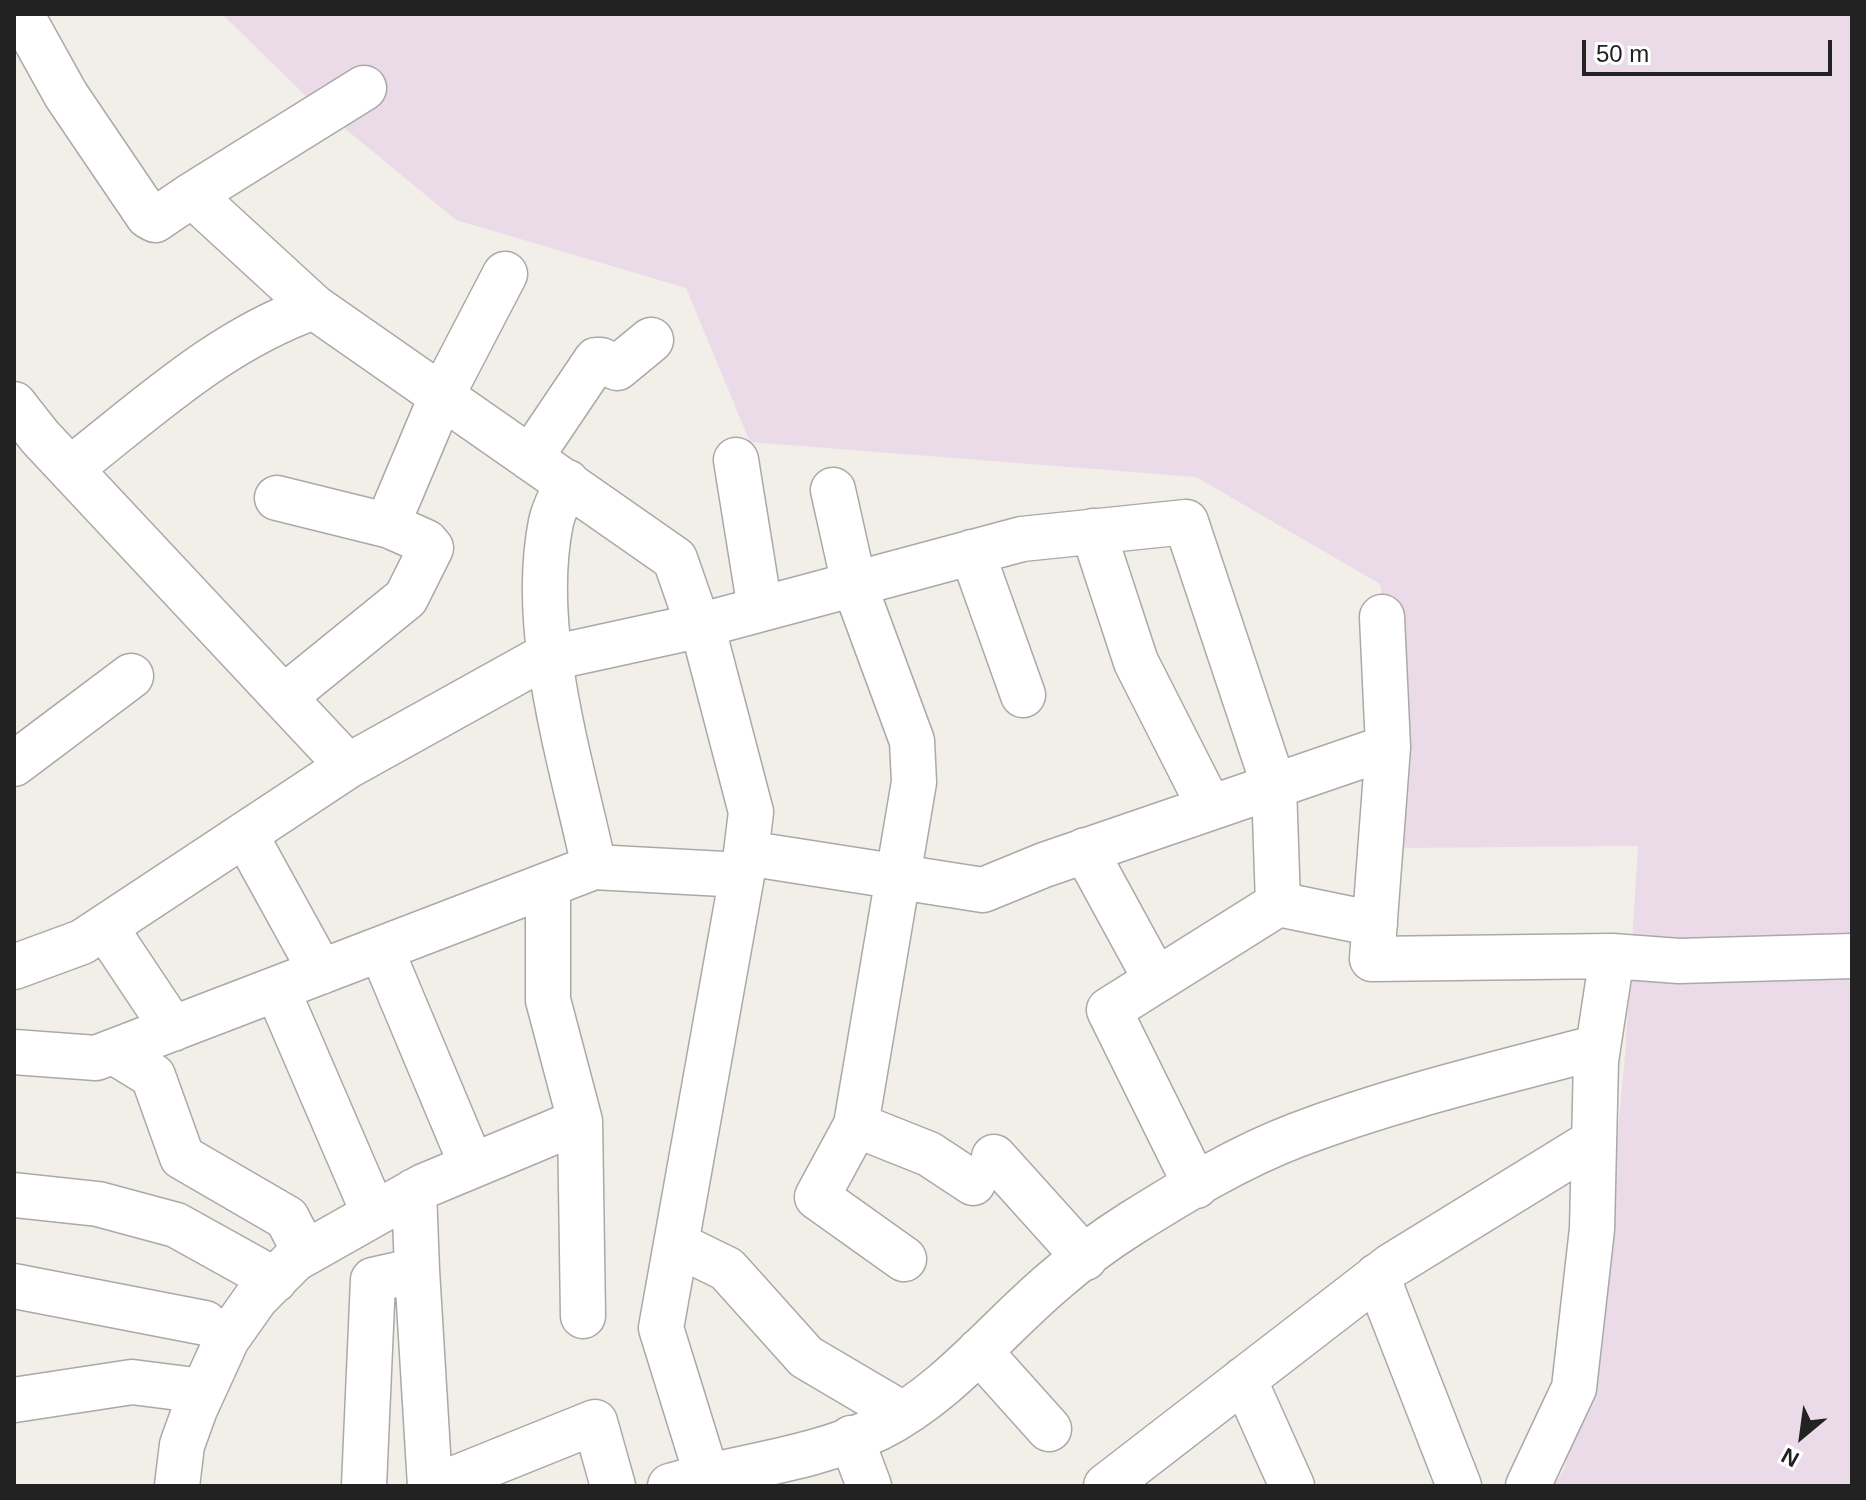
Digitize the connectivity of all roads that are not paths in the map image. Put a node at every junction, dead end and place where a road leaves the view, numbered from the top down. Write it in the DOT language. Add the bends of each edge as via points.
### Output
graph roads {
  1 [pos="21,14"];
  2 [pos="364,88"];
  3 [pos="192,195"];
  4 [pos="505,274"];
  5 [pos="314,307"];
  6 [pos="651,340"];
  7 [pos="442,395"];
  8 [pos="14,404"];
  9 [pos="530,458"];
  10 [pos="736,460"];
  11 [pos="70,469"];
  12 [pos="567,482"];
  13 [pos="833,490"];
  14 [pos="277,498"];
  15 [pos="390,526"];
  16 [pos="1093,531"];
  17 [pos="972,552"];
  18 [pos="854,584"];
  19 [pos="760,609"];
  20 [pos="1382,617"];
  21 [pos="700,625"];
  22 [pos="549,658"];
  23 [pos="131,676"];
  24 [pos="1023,695"];
  25 [pos="284,697"];
  26 [pos="1388,747"];
  27 [pos="14,764"];
  28 [pos="348,766"];
  29 [pos="1274,786"];
  30 [pos="1210,808"];
  31 [pos="245,834"];
  32 [pos="1085,850"];
  33 [pos="744,864"];
  34 [pos="594,867"];
  35 [pos="899,877"];
  36 [pos="548,885"];
  37 [pos="1278,904"];
  38 [pos="1375,924"];
  39 [pos="105,927"];
  40 [pos="381,949"];
  41 [pos="1612,956"];
  42 [pos="1852,956"];
  43 [pos="14,967"];
  44 [pos="321,972"];
  45 [pos="1156,980"];
  46 [pos="277,989"];
  47 [pos="173,1029"];
  48 [pos="1598,1047"];
  49 [pos="14,1052"];
  50 [pos="114,1052"];
  51 [pos="580,1121"];
  52 [pos="856,1125"];
  53 [pos="1594,1141"];
  54 [pos="472,1166"];
  55 [pos="1196,1186"];
  56 [pos="414,1191"];
  57 [pos="14,1195"];
  58 [pos="374,1214"];
  59 [pos="676,1244"];
  60 [pos="1085,1258"];
  61 [pos="904,1259"];
  62 [pos="290,1266"];
  63 [pos="417,1270"];
  64 [pos="1377,1276"];
  65 [pos="14,1286"];
  66 [pos="583,1316"];
  67 [pos="205,1323"];
  68 [pos="979,1351"];
  69 [pos="1244,1379"];
  70 [pos="203,1391"];
  71 [pos="14,1400"];
  72 [pos="901,1413"];
  73 [pos="1049,1429"];
  74 [pos="851,1438"];
  75 [pos="695,1482"];
  76 [pos="177,1486"];
  77 [pos="364,1486"];
  78 [pos="433,1486"];
  79 [pos="613,1486"];
  80 [pos="869,1486"];
  81 [pos="1106,1486"];
  82 [pos="1292,1486"];
  83 [pos="1459,1486"];
  84 [pos="1528,1486"];
  1 -- 3 [label="street" via="66,95 148,216 155,220"];
  2 -- 3 [label="street"];
  3 -- 5 [label="street"];
  4 -- 7 [label="street"];
  5 -- 7 [label="street"];
  5 -- 11 [label="street" via="256,330 218,353"];
  6 -- 9 [label="street" via="617,368 596,360"];
  7 -- 9 [label="street"];
  7 -- 15 [label="street"];
  8 -- 11 [label="street"];
  9 -- 12 [label="street"];
  10 -- 19 [label="street"];
  11 -- 25 [label="street"];
  12 -- 21 [label="street" via="675,559"];
  12 -- 22 [label="street" via="551,518 543,573"];
  13 -- 18 [label="street"];
  14 -- 15 [label="street"];
  15 -- 25 [label="street" via="431,548 406,598"];
  16 -- 17 [label="street" via="1022,539"];
  16 -- 29 [label="street" via="1186,522"];
  16 -- 30 [label="street" via="1136,662"];
  17 -- 18 [label="street"];
  17 -- 24 [label="street"];
  18 -- 19 [label="street"];
  18 -- 35 [label="street" via="912,741 914,782"];
  19 -- 21 [label="street"];
  20 -- 26 [label="street"];
  21 -- 22 [label="street"];
  21 -- 33 [label="street" via="751,812"];
  22 -- 28 [label="street"];
  22 -- 34 [label="street"];
  23 -- 27 [label="street"];
  25 -- 28 [label="street"];
  26 -- 29 [label="street"];
  26 -- 38 [label="street"];
  28 -- 31 [label="street"];
  29 -- 30 [label="street"];
  29 -- 37 [label="street"];
  30 -- 32 [label="street"];
  31 -- 39 [label="street"];
  31 -- 44 [label="street"];
  32 -- 35 [label="street" via="983,890"];
  32 -- 45 [label="street"];
  33 -- 34 [label="street"];
  33 -- 35 [label="street"];
  33 -- 59 [label="street"];
  34 -- 36 [label="street"];
  35 -- 52 [label="street"];
  36 -- 40 [label="street"];
  36 -- 51 [label="street" via="548,1000"];
  37 -- 38 [label="street"];
  37 -- 45 [label="street"];
  38 -- 41 [label="street" via="1372,959"];
  39 -- 43 [label="street" via="82,942"];
  39 -- 47 [label="street"];
  40 -- 44 [label="street"];
  40 -- 54 [label="street"];
  41 -- 42 [label="street" via="1679,961"];
  41 -- 48 [label="street"];
  44 -- 46 [label="street"];
  45 -- 55 [label="street" via="1109,1010"];
  46 -- 47 [label="street"];
  46 -- 58 [label="street"];
  47 -- 50 [label="street"];
  48 -- 53 [label="street"];
  48 -- 55 [label="street" via="1295,1135"];
  49 -- 50 [label="street" via="96,1058"];
  50 -- 62 [label="street" via="153,1076 182,1157 287,1218"];
  51 -- 54 [label="street"];
  51 -- 66 [label="street"];
  52 -- 60 [label="street" via="983,1170"];
  52 -- 61 [label="street" via="817,1197"];
  53 -- 64 [label="street"];
  53 -- 84 [label="street" via="1592,1229 1574,1388"];
  54 -- 56 [label="street"];
  55 -- 60 [label="street" via="1130,1224"];
  56 -- 58 [label="street"];
  56 -- 63 [label="street"];
  57 -- 62 [label="street" via="98,1204"];
  58 -- 62 [label="street"];
  59 -- 72 [label="street" via="727,1269 806,1357"];
  59 -- 75 [label="street" via="661,1328"];
  60 -- 68 [label="street"];
  62 -- 70 [label="street" via="256,1298 227,1339"];
  63 -- 77 [label="street" via="373,1280"];
  63 -- 78 [label="street"];
  64 -- 69 [label="street"];
  64 -- 83 [label="street"];
  65 -- 67 [label="street"];
  68 -- 72 [label="street" via="942,1386"];
  68 -- 73 [label="street"];
  69 -- 81 [label="street"];
  69 -- 82 [label="street"];
  70 -- 71 [label="street" via="132,1382"];
  70 -- 76 [label="street" via="182,1445"];
  72 -- 74 [label="street"];
  74 -- 75 [label="street" via="803,1456"];
  74 -- 80 [label="street"];
  78 -- 79 [label="street" via="595,1422"];
}
